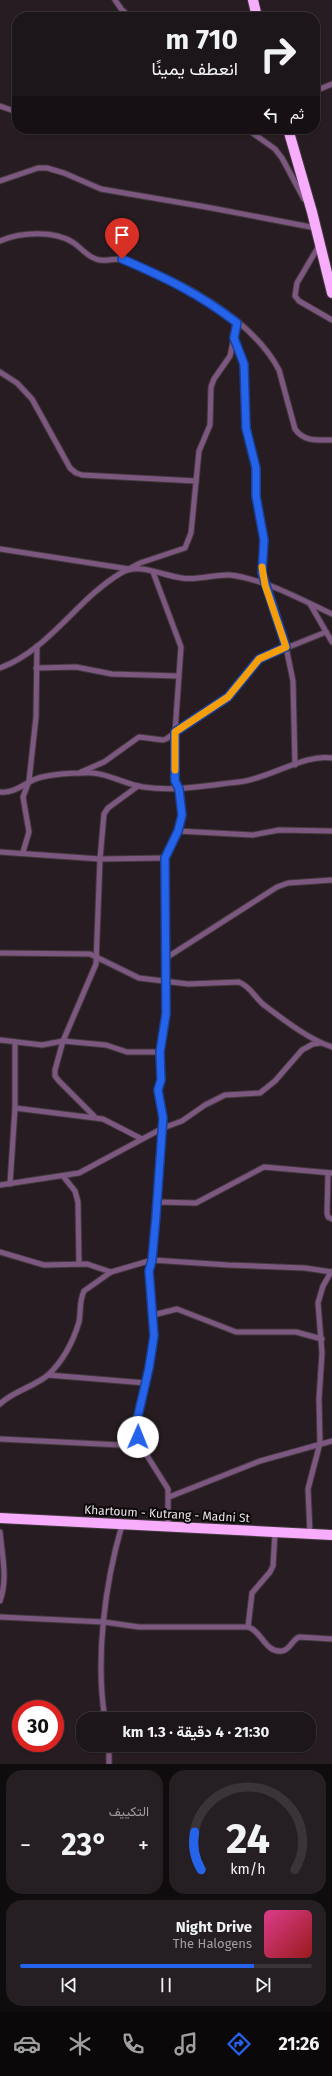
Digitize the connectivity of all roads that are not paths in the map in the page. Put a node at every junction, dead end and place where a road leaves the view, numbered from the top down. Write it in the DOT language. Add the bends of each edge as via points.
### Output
graph roads {
  1 [pos="115,0"];
  2 [pos="253,0"];
  3 [pos="124,12"];
  4 [pos="257,12"];
  5 [pos="332,84"];
  6 [pos="320,89"];
  7 [pos="0,106"];
  8 [pos="12,110"];
  9 [pos="253,134"];
  10 [pos="289,134"];
  11 [pos="0,181"];
  12 [pos="312,212"];
  13 [pos="316,228"];
  14 [pos="0,241"];
  15 [pos="320,243"];
  16 [pos="332,293"];
  17 [pos="332,320"];
  18 [pos="237,323"];
  19 [pos="234,338"];
  20 [pos="0,372"];
  21 [pos="332,440"];
  22 [pos="196,481"];
  23 [pos="0,549"];
  24 [pos="129,569"];
  25 [pos="153,572"];
  26 [pos="265,585"];
  27 [pos="310,604"];
  28 [pos="332,614"];
  29 [pos="326,632"];
  30 [pos="332,642"];
  31 [pos="37,646"];
  32 [pos="286,647"];
  33 [pos="0,668"];
  34 [pos="36,668"];
  35 [pos="178,676"];
  36 [pos="175,732"];
  37 [pos="332,758"];
  38 [pos="295,765"];
  39 [pos="78,773"];
  40 [pos="29,781"];
  41 [pos="138,786"];
  42 [pos="179,789"];
  43 [pos="0,792"];
  44 [pos="332,830"];
  45 [pos="178,831"];
  46 [pos="0,852"];
  47 [pos="23,852"];
  48 [pos="100,858"];
  49 [pos="165,858"];
  50 [pos="332,880"];
  51 [pos="0,953"];
  52 [pos="96,956"];
  53 [pos="166,958"];
  54 [pos="166,982"];
  55 [pos="0,1040"];
  56 [pos="63,1041"];
  57 [pos="15,1042"];
  58 [pos="321,1043"];
  59 [pos="332,1047"];
  60 [pos="160,1052"];
  61 [pos="15,1108"];
  62 [pos="94,1116"];
  63 [pos="163,1128"];
  64 [pos="142,1139"];
  65 [pos="330,1174"];
  66 [pos="63,1176"];
  67 [pos="10,1184"];
  68 [pos="0,1185"];
  69 [pos="158,1202"];
  70 [pos="332,1219"];
  71 [pos="0,1252"];
  72 [pos="152,1260"];
  73 [pos="79,1263"];
  74 [pos="111,1272"];
  75 [pos="331,1272"];
  76 [pos="153,1315"];
  77 [pos="322,1339"];
  78 [pos="48,1375"];
  79 [pos="146,1383"];
  80 [pos="0,1404"];
  81 [pos="0,1439"];
  82 [pos="332,1441"];
  83 [pos="320,1443"];
  84 [pos="141,1446"];
  85 [pos="169,1496"];
  86 [pos="0,1518"];
  87 [pos="122,1524"];
  88 [pos="168,1527"];
  89 [pos="0,1532"];
  90 [pos="275,1532"];
  91 [pos="310,1534"];
  92 [pos="332,1535"];
  93 [pos="0,1601"];
  94 [pos="0,1617"];
  95 [pos="104,1622"];
  96 [pos="248,1627"];
  97 [pos="332,1639"];
  98 [pos="104,1712"];
  99 [pos="108,1752"];
  100 [pos="109,1764"];
  1 -- 3 [label="street"];
  2 -- 4 [label="highway"];
  5 -- 6 [label="street"];
  7 -- 8 [label="street"];
  9 -- 12 [label="street" via="275,149 282,158"];
  10 -- 12 [label="highway"];
  11 -- 13 [label="street" via="38,168 47,168 101,189"];
  12 -- 13 [label="highway"];
  13 -- 15 [label="highway"];
  14 -- 18 [label="street" via="31,234 60,237 73,242 97,260 122,259 163,276 213,304"];
  15 -- 16 [label="highway"];
  15 -- 17 [label="street" via="297,283 295,296 299,301"];
  18 -- 19 [label="street"];
  18 -- 21 [label="street" via="246,329 279,370 295,429 299,435 314,440"];
  19 -- 22 [label="street" via="230,356 211,387 210,425 198,451"];
  19 -- 26 [label="street" via="244,364 245,416 256,468 258,508 264,540 262,566"];
  20 -- 22 [label="street" via="17,383 32,399 70,468 76,473"];
  22 -- 24 [label="street" via="190,533 185,548"];
  23 -- 24 [label="street"];
  24 -- 25 [label="street"];
  24 -- 31 [label="street" via="100,589"];
  25 -- 26 [label="street" via="183,579 231,575"];
  25 -- 35 [label="street" via="180,641"];
  26 -- 27 [label="street"];
  26 -- 32 [label="street"];
  27 -- 28 [label="street"];
  27 -- 29 [label="street"];
  29 -- 30 [label="street"];
  29 -- 32 [label="street"];
  31 -- 33 [label="street"];
  31 -- 34 [label="street"];
  32 -- 36 [label="street" via="259,659 228,697"];
  32 -- 38 [label="street" via="295,692"];
  34 -- 35 [label="street" via="76,667 112,674"];
  34 -- 40 [label="street" via="36,717"];
  35 -- 36 [label="street"];
  36 -- 39 [label="street" via="163,740 139,737 104,762"];
  36 -- 42 [label="street" via="175,781"];
  37 -- 38 [label="street" via="316,757"];
  38 -- 42 [label="street" via="256,779"];
  39 -- 40 [label="street" via="43,776"];
  39 -- 41 [label="street" via="103,774"];
  40 -- 43 [label="street" via="11,791"];
  40 -- 47 [label="street" via="23,797 29,832"];
  41 -- 42 [label="street"];
  41 -- 48 [label="street" via="108,808 104,814"];
  42 -- 45 [label="street" via="182,815"];
  44 -- 45 [label="street" via="279,830 253,835"];
  45 -- 49 [label="street"];
  46 -- 47 [label="street"];
  47 -- 48 [label="street"];
  48 -- 49 [label="street"];
  48 -- 52 [label="street"];
  49 -- 53 [label="street"];
  50 -- 53 [label="street" via="288,883 277,887"];
  51 -- 52 [label="street"];
  52 -- 54 [label="street" via="129,974"];
  52 -- 56 [label="street" via="93,970"];
  53 -- 54 [label="street"];
  54 -- 58 [label="street" via="239,982 246,985 263,1004"];
  54 -- 60 [label="street" via="166,1014"];
  55 -- 57 [label="street"];
  56 -- 57 [label="street" via="42,1045"];
  56 -- 60 [label="street" via="112,1046 127,1052"];
  56 -- 62 [label="street" via="55,1076"];
  57 -- 61 [label="street"];
  58 -- 59 [label="street"];
  58 -- 63 [label="street" via="302,1050 266,1089 260,1092 225,1095 204,1105 182,1121"];
  60 -- 63 [label="street" via="162,1071 158,1090"];
  61 -- 62 [label="street"];
  61 -- 67 [label="street"];
  62 -- 64 [label="street" via="110,1121"];
  63 -- 64 [label="street"];
  63 -- 69 [label="street"];
  64 -- 66 [label="street" via="79,1173"];
  65 -- 69 [label="street" via="264,1167 196,1203"];
  65 -- 70 [label="street" via="328,1217"];
  66 -- 67 [label="street"];
  66 -- 73 [label="street" via="74,1191 78,1202"];
  67 -- 68 [label="street"];
  69 -- 72 [label="street"];
  71 -- 73 [label="street" via="44,1266"];
  72 -- 74 [label="street"];
  72 -- 75 [label="street" via="305,1268"];
  72 -- 76 [label="street" via="149,1271"];
  73 -- 74 [label="street"];
  74 -- 78 [label="street" via="84,1291 79,1322 69,1346 62,1360"];
  75 -- 77 [label="street" via="318,1303"];
  76 -- 77 [label="street" via="177,1309 236,1332 296,1332"];
  76 -- 79 [label="street" via="154,1336"];
  77 -- 83 [label="street"];
  78 -- 79 [label="street"];
  78 -- 80 [label="street"];
  79 -- 84 [label="street" via="136,1429"];
  81 -- 84 [label="street"];
  82 -- 83 [label="street"];
  83 -- 85 [label="street"];
  83 -- 91 [label="street" via="308,1489"];
  84 -- 85 [label="street" via="165,1483"];
  85 -- 88 [label="street"];
  86 -- 87 [label="highway, Khartoum - Kutrang - Madni St"];
  87 -- 88 [label="highway, Khartoum - Kutrang - Madni St"];
  87 -- 95 [label="street" via="108,1577"];
  88 -- 90 [label="highway, Khartoum - Kutrang - Madni St"];
  89 -- 93 [label="street" via="4,1589"];
  90 -- 91 [label="highway, Khartoum - Kutrang - Madni St"];
  90 -- 96 [label="street" via="273,1566 252,1593"];
  91 -- 92 [label="highway, Khartoum - Kutrang - Madni St"];
  94 -- 95 [label="street"];
  95 -- 96 [label="street" via="139,1627"];
  95 -- 98 [label="street" via="101,1679"];
  96 -- 97 [label="street" via="256,1630 270,1648 278,1650 287,1649 295,1638 299,1637"];
  99 -- 100 [label="street"];
}
